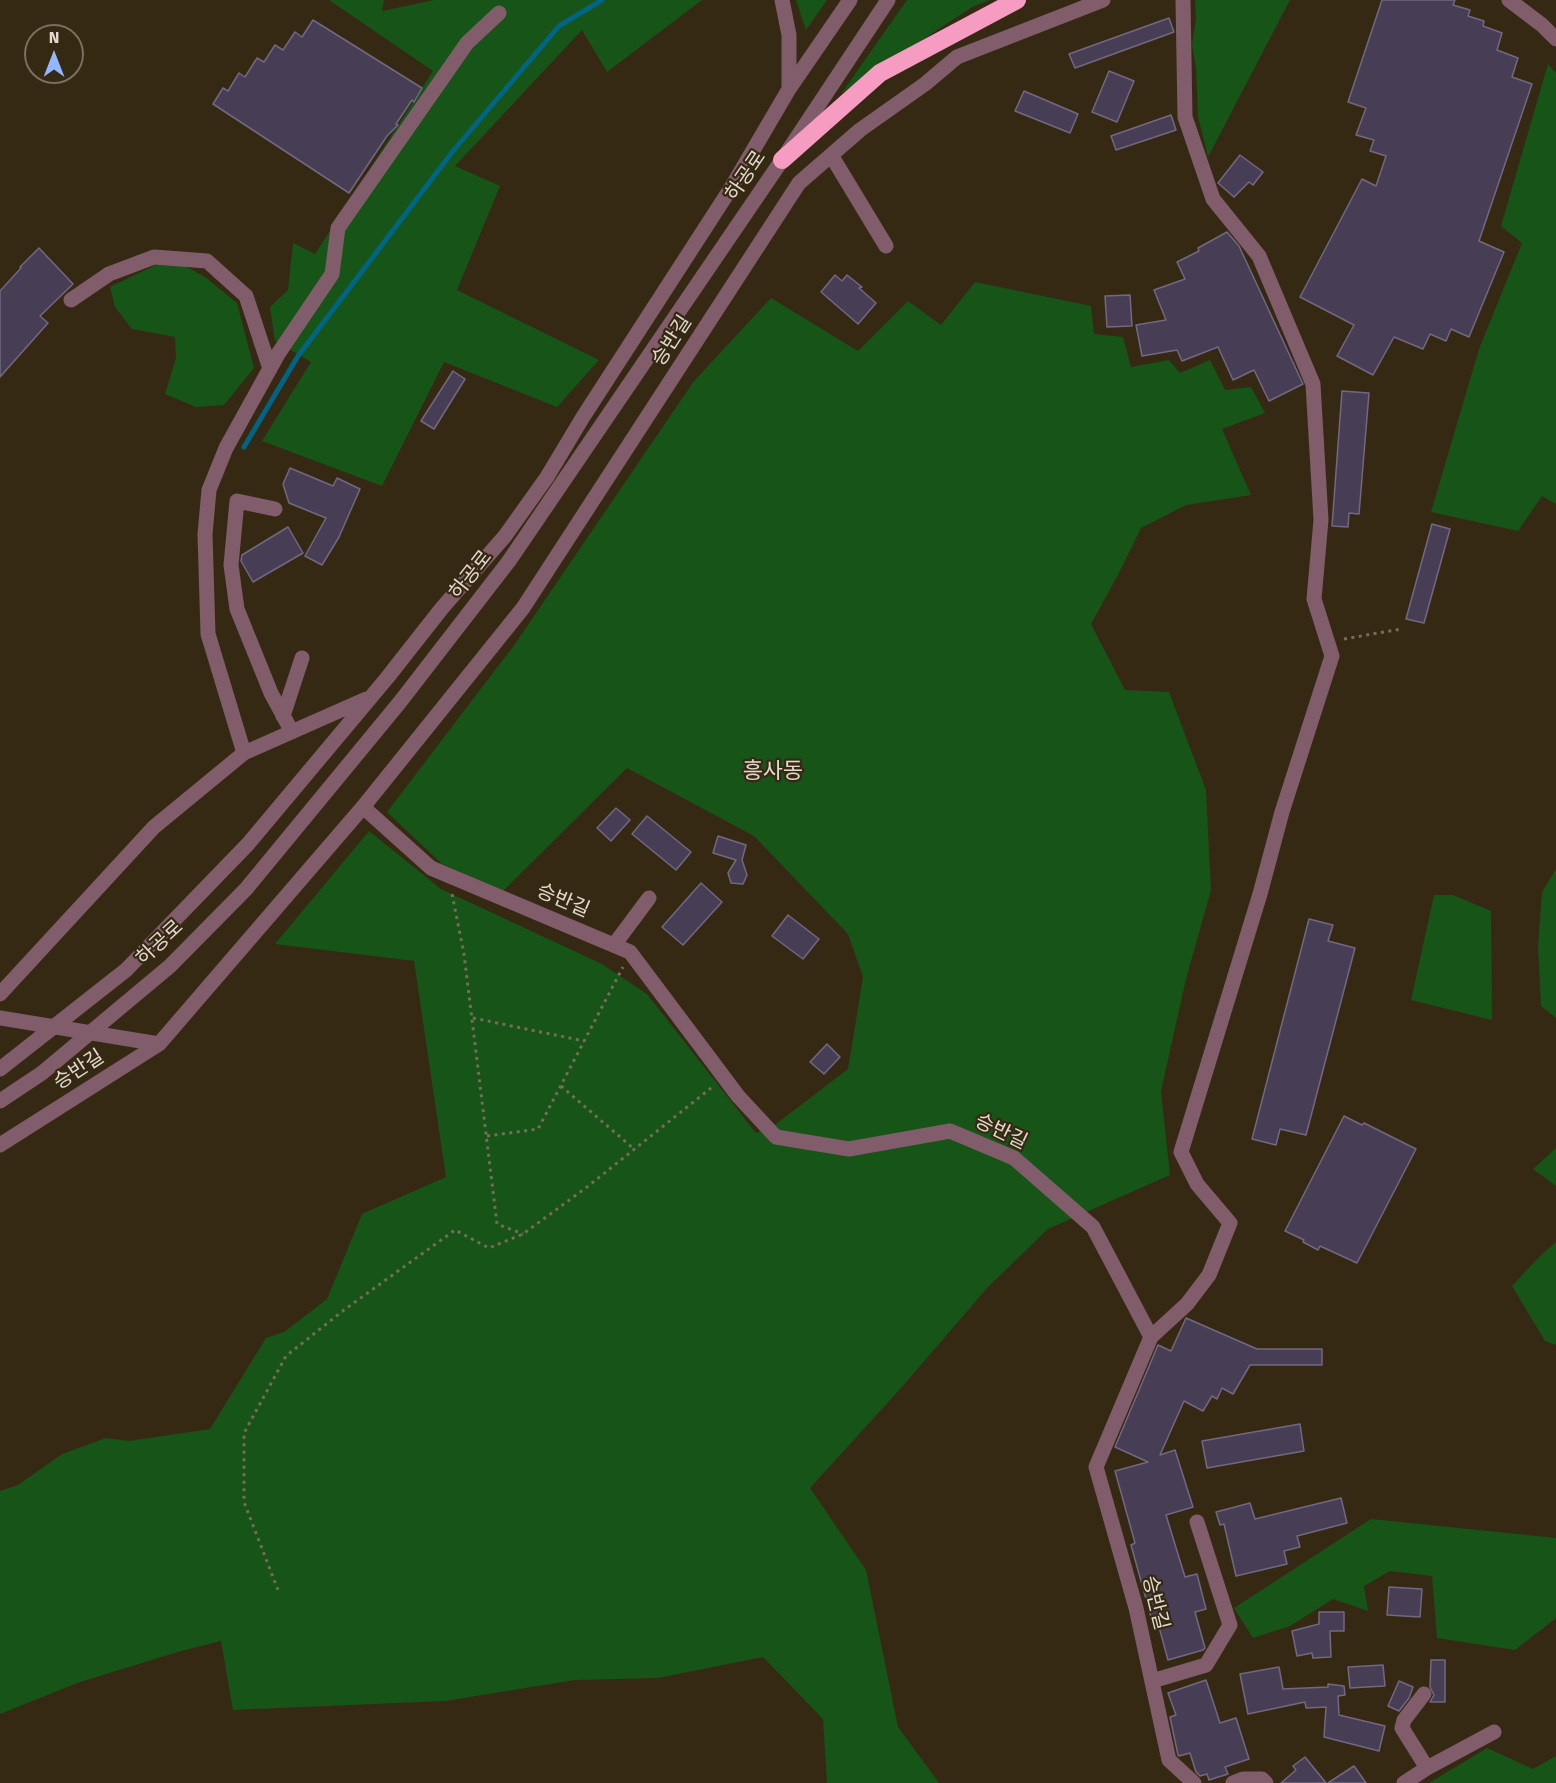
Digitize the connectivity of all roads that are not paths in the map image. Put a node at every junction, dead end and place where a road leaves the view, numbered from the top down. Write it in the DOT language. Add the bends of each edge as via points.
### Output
graph roads {
  1 [pos="782,0"];
  2 [pos="850,0"];
  3 [pos="888,0"];
  4 [pos="1017,0"];
  5 [pos="1103,0"];
  6 [pos="1183,0"];
  7 [pos="1509,0"];
  8 [pos="500,14"];
  9 [pos="1556,39"];
  10 [pos="789,89"];
  11 [pos="831,155"];
  12 [pos="782,160"];
  13 [pos="886,246"];
  14 [pos="71,300"];
  15 [pos="270,369"];
  16 [pos="274,509"];
  17 [pos="302,658"];
  18 [pos="369,697"];
  19 [pos="283,716"];
  20 [pos="292,732"];
  21 [pos="244,753"];
  22 [pos="363,807"];
  23 [pos="649,898"];
  24 [pos="614,945"];
  25 [pos="0,994"];
  26 [pos="0,1018"];
  27 [pos="159,1044"];
  28 [pos="0,1069"];
  29 [pos="0,1101"];
  30 [pos="0,1145"];
  31 [pos="1151,1337"];
  32 [pos="1197,1522"];
  33 [pos="1152,1681"];
  34 [pos="1424,1694"];
  35 [pos="1494,1732"];
  36 [pos="1427,1768"];
  37 [pos="1194,1783"];
  38 [pos="1233,1783"];
  39 [pos="1266,1783"];
  40 [pos="1404,1783"];
  1 -- 10 [label="street" via="789,35"];
  2 -- 10 [label="street, 하공로"];
  3 -- 12 [label="street, 하공로"];
  4 -- 12 [label="highway" via="880,73"];
  5 -- 11 [label="street, 승반길" via="957,57"];
  6 -- 31 [label="street" via="1185,117 1213,199 1259,256 1312,384 1321,520 1314,599 1332,656 1181,1152 1197,1184 1230,1223 1209,1275 1187,1304"];
  7 -- 9 [label="street"];
  8 -- 15 [label="street" via="467,43 338,228 332,274"];
  10 -- 18 [label="street, 하공로" via="731,188 547,477 506,536"];
  11 -- 13 [label="street"];
  11 -- 22 [label="street, 승반길" via="799,183 523,608"];
  12 -- 29 [label="street, 하공로" via="509,561 400,702 246,889 170,966 42,1073"];
  14 -- 15 [label="street" via="109,274 154,257 207,261 246,296"];
  15 -- 21 [label="street" via="226,448 209,490 205,534 208,634"];
  16 -- 19 [label="street" via="237,501 231,565 237,609"];
  17 -- 19 [label="street"];
  18 -- 20 [label="street"];
  18 -- 28 [label="street, 하공로" via="248,844 126,970"];
  19 -- 20 [label="street"];
  20 -- 21 [label="street"];
  21 -- 25 [label="street" via="154,827"];
  22 -- 24 [label="street, 승반길" via="431,868"];
  22 -- 27 [label="street, 승반길"];
  23 -- 24 [label="street"];
  24 -- 31 [label="street, 승반길" via="630,952 738,1096 776,1137 849,1149 950,1131 1014,1158 1093,1227"];
  26 -- 27 [label="street"];
  27 -- 30 [label="street, 승반길"];
  31 -- 33 [label="street, 승반길" via="1096,1467 1136,1608"];
  32 -- 33 [label="street" via="1230,1625 1206,1665"];
  33 -- 37 [label="street, 승반길" via="1169,1760"];
  34 -- 36 [label="street" via="1402,1728"];
  35 -- 36 [label="street"];
  36 -- 40 [label="street"];
  38 -- 39 [label="street" via="1243,1779 1262,1779"];
}
